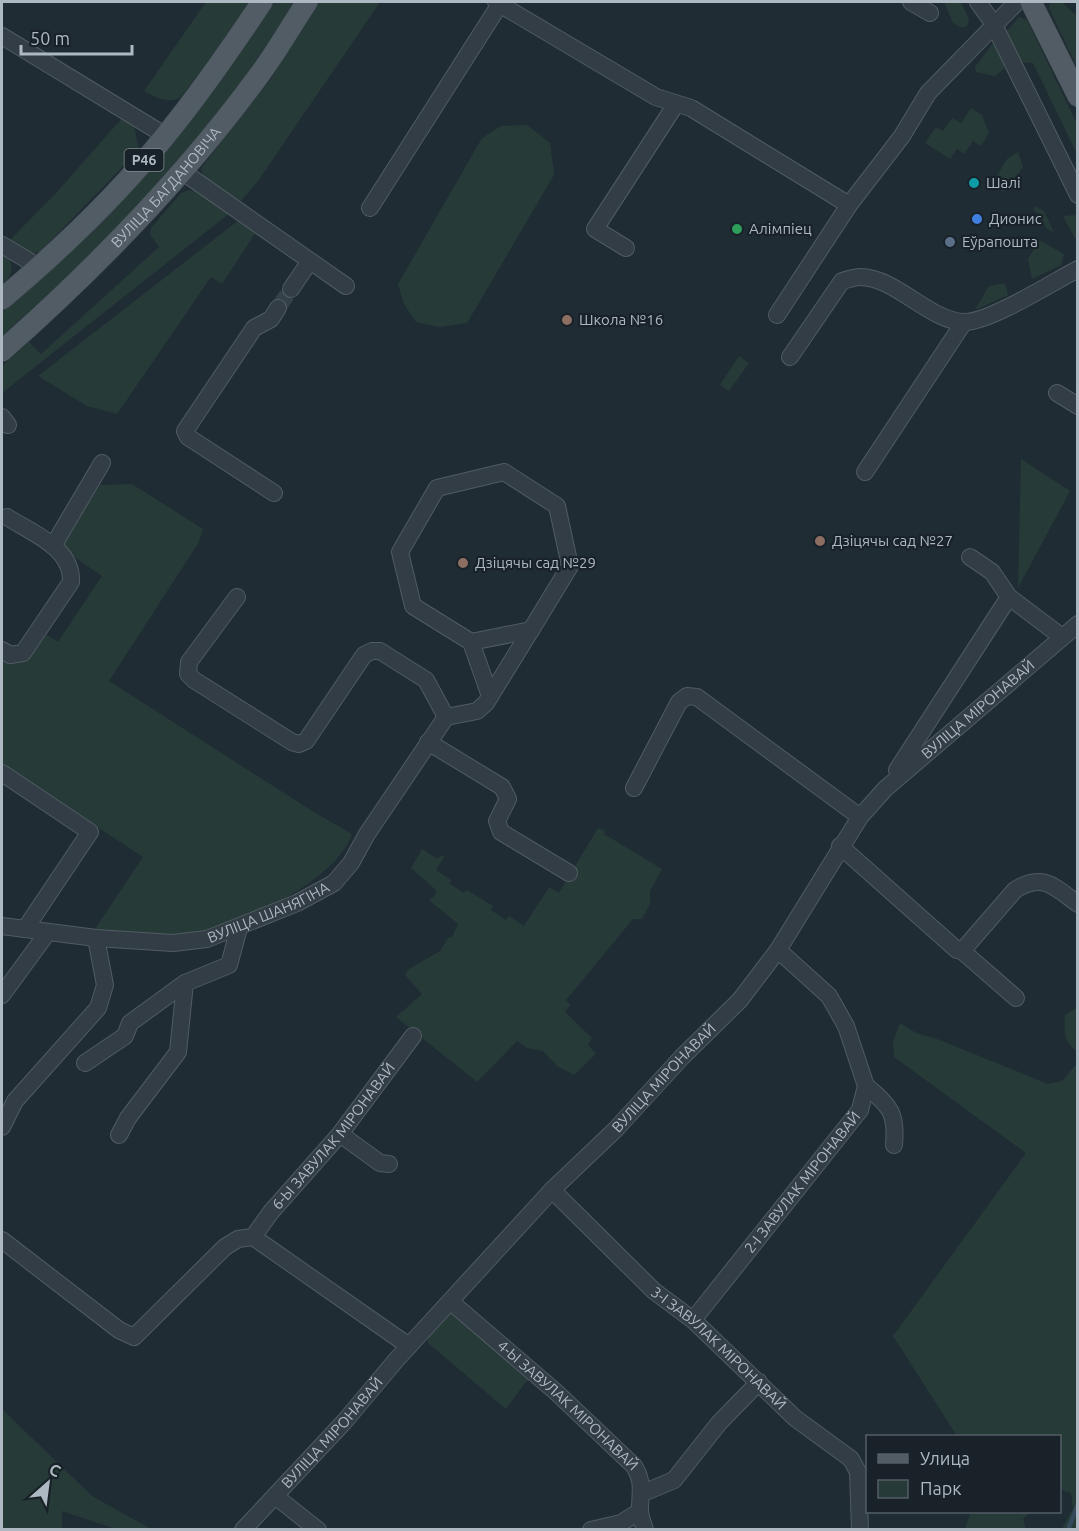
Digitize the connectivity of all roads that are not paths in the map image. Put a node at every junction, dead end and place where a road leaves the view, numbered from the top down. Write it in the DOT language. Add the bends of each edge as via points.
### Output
graph roads {
  1 [pos="262,2"];
  2 [pos="307,2"];
  3 [pos="911,2"];
  4 [pos="978,2"];
  5 [pos="1017,2"];
  6 [pos="1031,2"];
  7 [pos="498,3"];
  8 [pos="520,8"];
  9 [pos="930,13"];
  10 [pos="993,23"];
  11 [pos="2,36"];
  12 [pos="1077,96"];
  13 [pos="676,104"];
  14 [pos="166,136"];
  15 [pos="183,172"];
  16 [pos="1077,195"];
  17 [pos="849,205"];
  18 [pos="370,208"];
  19 [pos="2,245"];
  20 [pos="626,248"];
  21 [pos="310,261"];
  22 [pos="39,267"];
  23 [pos="1077,269"];
  24 [pos="346,286"];
  25 [pos="291,289"];
  26 [pos="2,299"];
  27 [pos="278,308"];
  28 [pos="777,315"];
  29 [pos="964,322"];
  30 [pos="2,351"];
  31 [pos="790,357"];
  32 [pos="1057,393"];
  33 [pos="1077,406"];
  34 [pos="102,463"];
  35 [pos="865,472"];
  36 [pos="274,493"];
  37 [pos="7,517"];
  38 [pos="53,546"];
  39 [pos="970,557"];
  40 [pos="237,597"];
  41 [pos="1010,597"];
  42 [pos="1077,624"];
  43 [pos="531,630"];
  44 [pos="1062,637"];
  45 [pos="471,642"];
  46 [pos="2,650"];
  47 [pos="490,696"];
  48 [pos="446,717"];
  49 [pos="428,742"];
  50 [pos="2,773"];
  51 [pos="634,788"];
  52 [pos="885,789"];
  53 [pos="860,817"];
  54 [pos="840,846"];
  55 [pos="569,873"];
  56 [pos="1077,904"];
  57 [pos="2,926"];
  58 [pos="239,928"];
  59 [pos="25,929"];
  60 [pos="48,932"];
  61 [pos="96,938"];
  62 [pos="778,950"];
  63 [pos="962,951"];
  64 [pos="2,969"];
  65 [pos="19,972"];
  66 [pos="185,982"];
  67 [pos="2,995"];
  68 [pos="1016,998"];
  69 [pos="413,1036"];
  70 [pos="85,1063"];
  71 [pos="866,1086"];
  72 [pos="2,1127"];
  73 [pos="340,1134"];
  74 [pos="119,1135"];
  75 [pos="894,1145"];
  76 [pos="389,1164"];
  77 [pos="552,1190"];
  78 [pos="253,1237"];
  79 [pos="2,1239"];
  80 [pos="451,1302"];
  81 [pos="693,1320"];
  82 [pos="409,1346"];
  83 [pos="759,1382"];
  84 [pos="643,1493"];
  85 [pos="275,1496"];
  86 [pos="640,1510"];
  87 [pos="243,1530"];
  88 [pos="318,1530"];
  89 [pos="591,1530"];
  90 [pos="645,1530"];
  91 [pos="860,1530"];
  1 -- 14 [label="main road, Р46"];
  2 -- 15 [label="main road, ВУЛІЦА БАГДАНОВІЧА / Р46" via="260,74"];
  3 -- 9 [label="street"];
  4 -- 10 [label="street"];
  5 -- 10 [label="street"];
  6 -- 12 [label="main road"];
  7 -- 8 [label="street"];
  7 -- 18 [label="street"];
  8 -- 13 [label="street" via="656,98"];
  10 -- 16 [label="street"];
  10 -- 17 [label="street" via="928,93 902,136"];
  11 -- 14 [label="street"];
  13 -- 17 [label="street" via="691,108"];
  13 -- 20 [label="street" via="595,229"];
  14 -- 22 [label="main road, Р46"];
  15 -- 21 [label="street"];
  15 -- 30 [label="main road, ВУЛІЦА БАГДАНОВІЧА / Р46" via="65,295"];
  17 -- 28 [label="street"];
  19 -- 22 [label="street"];
  21 -- 24 [label="street"];
  21 -- 25 [label="street"];
  22 -- 26 [label="main road, Р46"];
  23 -- 29 [label="street" via="983,319"];
  27 -- 36 [label="street" via="271,319 254,328 185,431 188,437"];
  29 -- 31 [label="street" via="944,316 880,282 860,277 842,281"];
  29 -- 35 [label="street"];
  32 -- 33 [label="street"];
  34 -- 38 [label="street"];
  37 -- 38 [label="street"];
  38 -- 46 [label="street" via="66,558 72,571 71,582 23,653 10,656"];
  39 -- 41 [label="street" via="992,572"];
  40 -- 48 [label="street" via="189,662 188,674 292,742 306,741 364,655 372,651 380,651 426,680"];
  41 -- 44 [label="street"];
  41 -- 52 [label="street"];
  42 -- 44 [label="street, ВУЛІЦА МІРОНАВАЙ"];
  43 -- 45 [label="street"];
  43 -- 45 [label="street" via="570,566 557,506 504,472 437,488 400,552 413,606"];
  43 -- 47 [label="street"];
  44 -- 52 [label="street, ВУЛІЦА МІРОНАВАЙ"];
  45 -- 47 [label="street"];
  47 -- 48 [label="street" via="477,711"];
  48 -- 49 [label="street, ВУЛІЦА ШАНЯГІНА"];
  49 -- 55 [label="street" via="502,787 508,799 497,821 501,832"];
  49 -- 58 [label="street, ВУЛІЦА ШАНЯГІНА" via="351,863 334,883"];
  50 -- 59 [label="street" via="90,832"];
  51 -- 53 [label="street" via="680,702 687,696 697,698"];
  52 -- 53 [label="street, ВУЛІЦА МІРОНАВАЙ"];
  53 -- 54 [label="street, ВУЛІЦА МІРОНАВАЙ"];
  54 -- 62 [label="street, ВУЛІЦА МІРОНАВАЙ"];
  54 -- 63 [label="street"];
  56 -- 63 [label="street" via="1047,883 1025,884 1015,890"];
  57 -- 59 [label="street, ВУЛІЦА ШАНЯГІНА"];
  58 -- 61 [label="street, ВУЛІЦА ШАНЯГІНА" via="207,939 173,943"];
  58 -- 66 [label="street" via="229,965"];
  59 -- 60 [label="street, ВУЛІЦА ШАНЯГІНА"];
  60 -- 61 [label="street, ВУЛІЦА ШАНЯГІНА"];
  60 -- 65 [label="street"];
  61 -- 72 [label="street" via="105,985 98,1008 15,1101"];
  62 -- 71 [label="street" via="829,996 846,1026"];
  62 -- 77 [label="street, ВУЛІЦА МІРОНАВАЙ" via="740,1000"];
  63 -- 68 [label="street"];
  64 -- 65 [label="street"];
  65 -- 67 [label="street"];
  66 -- 70 [label="street" via="130,1023 125,1036"];
  66 -- 74 [label="street" via="178,1052"];
  69 -- 73 [label="street, 6-Ы ЗАВУЛАК МІРОНАВАЙ"];
  71 -- 75 [label="street" via="885,1102 896,1122"];
  71 -- 81 [label="street, 2-І ЗАВУЛАК МІРОНАВАЙ" via="860,1110"];
  73 -- 76 [label="street" via="380,1163"];
  73 -- 78 [label="street, 6-Ы ЗАВУЛАК МІРОНАВАЙ"];
  77 -- 80 [label="street, ВУЛІЦА МІРОНАВАЙ"];
  77 -- 81 [label="street, 3-І ЗАВУЛАК МІРОНАВАЙ" via="654,1291"];
  78 -- 79 [label="street" via="238,1239 225,1247 134,1338"];
  78 -- 82 [label="street"];
  80 -- 82 [label="street, ВУЛІЦА МІРОНАВАЙ"];
  80 -- 84 [label="street, 4-Ы ЗАВУЛАК МІРОНАВАЙ" via="556,1392 634,1466 641,1477"];
  81 -- 83 [label="street, 3-І ЗАВУЛАК МІРОНАВАЙ"];
  82 -- 85 [label="street, ВУЛІЦА МІРОНАВАЙ"];
  83 -- 84 [label="street" via="719,1423 674,1480"];
  83 -- 91 [label="street, 3-І ЗАВУЛАК МІРОНАВАЙ" via="795,1418 851,1459 858,1472"];
  84 -- 86 [label="street, 4-Ы ЗАВУЛАК МІРОНАВАЙ"];
  85 -- 87 [label="street, ВУЛІЦА МІРОНАВАЙ"];
  85 -- 88 [label="street"];
  86 -- 89 [label="street" via="621,1523"];
  86 -- 90 [label="street, 4-Ы ЗАВУЛАК МІРОНАВАЙ"];
}
